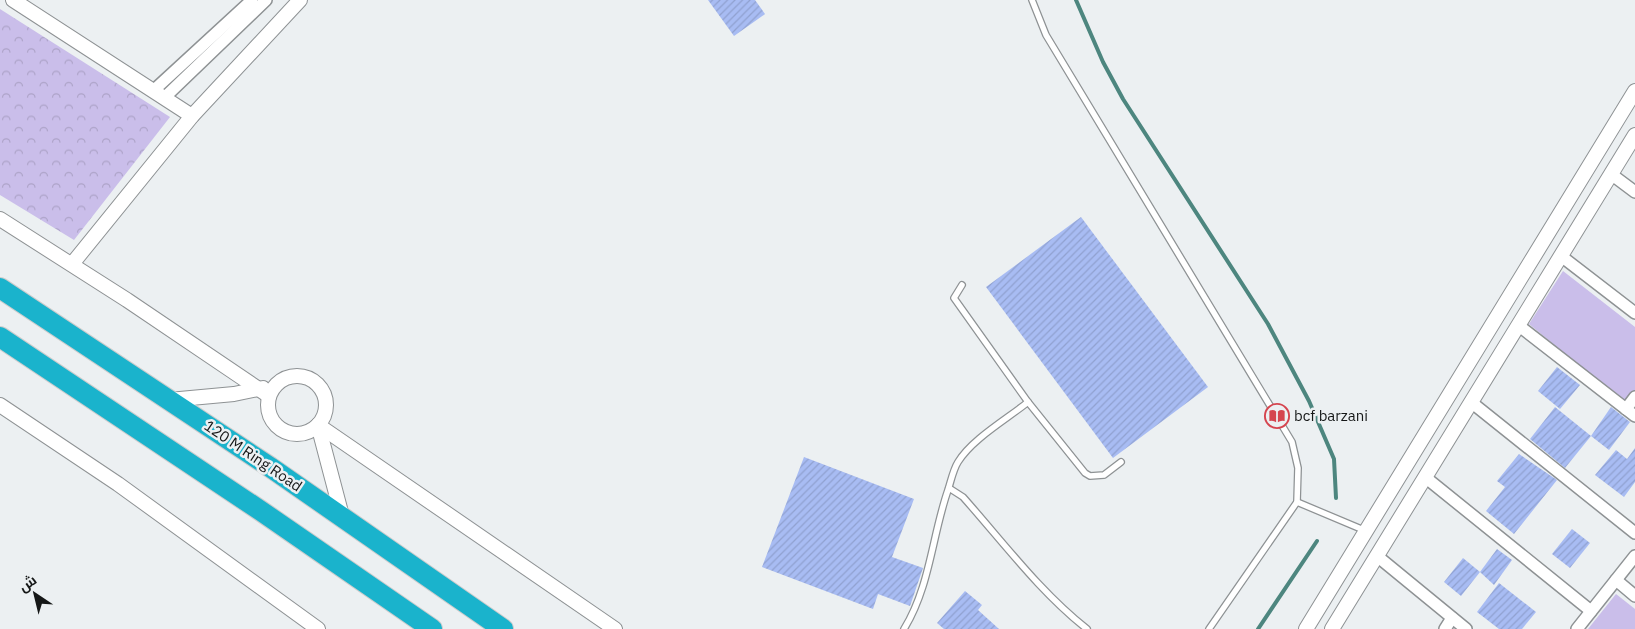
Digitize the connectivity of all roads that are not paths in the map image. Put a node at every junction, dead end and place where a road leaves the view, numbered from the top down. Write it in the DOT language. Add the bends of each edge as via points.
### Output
graph roads {
  1 [pos="13,0"];
  2 [pos="252,0"];
  3 [pos="266,0"];
  4 [pos="300,0"];
  5 [pos="1032,0"];
  6 [pos="176,70"];
  7 [pos="185,78"];
  8 [pos="1635,91"];
  9 [pos="158,94"];
  10 [pos="192,116"];
  11 [pos="1635,135"];
  12 [pos="1611,174"];
  13 [pos="1635,192"];
  14 [pos="0,219"];
  15 [pos="1561,256"];
  16 [pos="72,264"];
  17 [pos="1518,283"];
  18 [pos="962,285"];
  19 [pos="0,288"];
  20 [pos="1536,296"];
  21 [pos="1635,313"];
  22 [pos="1518,325"];
  23 [pos="0,337"];
  24 [pos="268,390"];
  25 [pos="1635,397"];
  26 [pos="169,400"];
  27 [pos="1028,402"];
  28 [pos="1472,402"];
  29 [pos="0,405"];
  30 [pos="1630,412"];
  31 [pos="318,425"];
  32 [pos="1121,462"];
  33 [pos="1425,477"];
  34 [pos="948,488"];
  35 [pos="1297,502"];
  36 [pos="342,516"];
  37 [pos="1366,531"];
  38 [pos="1635,533"];
  39 [pos="1377,556"];
  40 [pos="1635,556"];
  41 [pos="1616,580"];
  42 [pos="1635,596"];
  43 [pos="1591,611"];
  44 [pos="1452,618"];
  45 [pos="318,629"];
  46 [pos="432,629"];
  47 [pos="503,629"];
  48 [pos="614,629"];
  49 [pos="904,629"];
  50 [pos="1087,629"];
  51 [pos="1209,629"];
  52 [pos="1306,629"];
  53 [pos="1332,629"];
  54 [pos="1445,629"];
  55 [pos="1466,629"];
  56 [pos="1576,629"];
  1 -- 9 [label="street"];
  2 -- 6 [label="street"];
  3 -- 7 [label="street"];
  4 -- 10 [label="street"];
  5 -- 35 [label="lane" via="1046,36 1292,442 1298,468"];
  6 -- 7 [label="street"];
  6 -- 9 [label="street"];
  7 -- 9 [label="street"];
  8 -- 17 [label="street"];
  9 -- 10 [label="street"];
  10 -- 16 [label="street"];
  11 -- 12 [label="street"];
  12 -- 13 [label="street"];
  12 -- 15 [label="street"];
  14 -- 16 [label="street"];
  15 -- 20 [label="street"];
  15 -- 21 [label="street"];
  16 -- 24 [label="street"];
  17 -- 20 [label="street"];
  17 -- 37 [label="street"];
  18 -- 27 [label="lane" via="954,298"];
  19 -- 26 [label="highway, 120 M Ring Road"];
  20 -- 22 [label="street"];
  22 -- 28 [label="street"];
  22 -- 30 [label="street"];
  23 -- 46 [label="highway"];
  24 -- 26 [label="street"];
  24 -- 31 [label="street" via="271,419 284,431 302,434"];
  24 -- 31 [label="street" via="294,376 313,381 323,392 326,407"];
  25 -- 30 [label="street"];
  26 -- 36 [label="highway, 120 M Ring Road"];
  27 -- 32 [label="lane" via="1090,476 1104,475"];
  27 -- 34 [label="lane" via="967,450 957,463"];
  28 -- 33 [label="street"];
  28 -- 38 [label="street"];
  29 -- 45 [label="street" via="118,484"];
  31 -- 36 [label="street"];
  31 -- 48 [label="street"];
  33 -- 39 [label="street"];
  33 -- 43 [label="street"];
  34 -- 49 [label="lane" via="929,565"];
  34 -- 50 [label="lane" via="963,497 1048,593"];
  35 -- 37 [label="lane"];
  35 -- 51 [label="lane"];
  36 -- 47 [label="highway, 120 M Ring Road"];
  37 -- 52 [label="street"];
  39 -- 44 [label="street"];
  39 -- 53 [label="street"];
  40 -- 41 [label="street"];
  41 -- 42 [label="street"];
  41 -- 43 [label="street"];
  43 -- 56 [label="street"];
  44 -- 54 [label="street"];
  44 -- 55 [label="street"];
}
